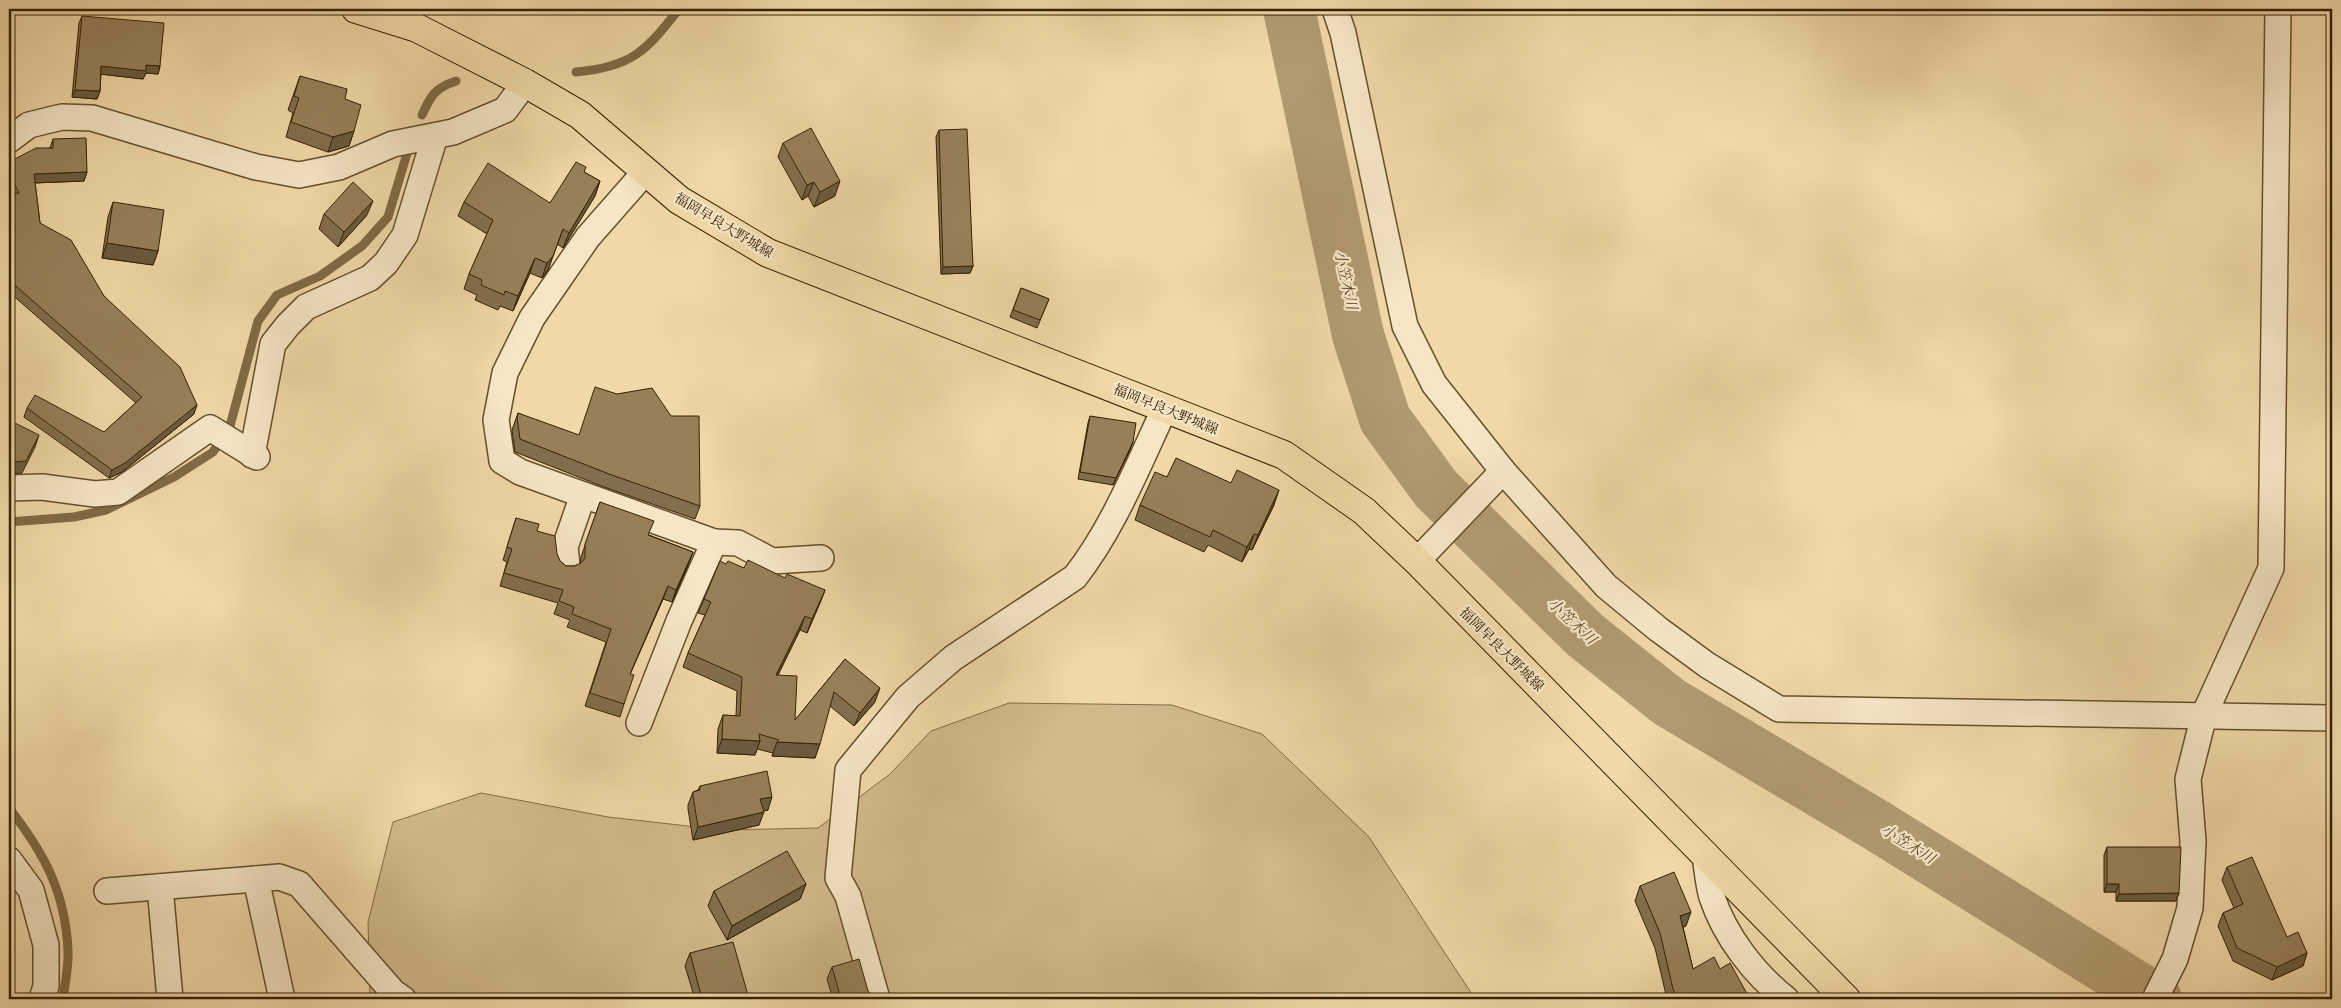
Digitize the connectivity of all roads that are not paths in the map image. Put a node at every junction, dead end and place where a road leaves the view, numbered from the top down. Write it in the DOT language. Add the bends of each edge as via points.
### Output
graph roads {
  1 [pos="356,9"];
  2 [pos="1335,9"];
  3 [pos="2278,9"];
  4 [pos="526,83"];
  5 [pos="435,136"];
  6 [pos="9,140"];
  7 [pos="646,171"];
  8 [pos="1165,408"];
  9 [pos="1503,470"];
  10 [pos="9,488"];
  11 [pos="583,495"];
  12 [pos="714,542"];
  13 [pos="821,558"];
  14 [pos="1417,561"];
  15 [pos="567,565"];
  16 [pos="2204,714"];
  17 [pos="2332,718"];
  18 [pos="639,723"];
  19 [pos="1705,855"];
  20 [pos="9,860"];
  21 [pos="256,879"];
  22 [pos="160,887"];
  23 [pos="108,892"];
  24 [pos="42,999"];
  25 [pos="170,999"];
  26 [pos="282,999"];
  27 [pos="402,999"];
  28 [pos="877,999"];
  29 [pos="1786,999"];
  30 [pos="1846,999"];
  31 [pos="2155,999"];
  1 -- 4 [label="main road, 福岡早良大野城線" via="417,28"];
  2 -- 9 [label="street" via="1343,32 1405,326 1434,384"];
  3 -- 16 [label="street" via="2271,568"];
  4 -- 5 [label="street" via="505,110 453,132"];
  4 -- 7 [label="main road, 福岡早良大野城線" via="580,115"];
  5 -- 6 [label="street" via="393,144 339,167 299,175 256,167 92,118 62,117 30,125"];
  5 -- 10 [label="street" via="405,234 386,263 370,278 306,307 273,344 250,453 210,428 118,492 95,494 42,487"];
  7 -- 8 [label="main road, 福岡早良大野城線" via="679,200 768,253"];
  7 -- 11 [label="street" via="588,237 532,318 505,373 496,420 502,462"];
  8 -- 14 [label="main road, 福岡早良大野城線" via="1284,455 1364,511"];
  8 -- 28 [label="street" via="1119,504 1090,558 1075,577 953,658 908,697 848,770 838,878 848,896"];
  9 -- 14 [label="street"];
  9 -- 16 [label="street" via="1606,586 1658,630 1707,665 1779,709"];
  11 -- 12 [label="street"];
  11 -- 15 [label="street" via="565,547"];
  12 -- 13 [label="street" via="738,543 772,561"];
  12 -- 18 [label="street"];
  14 -- 19 [label="main road, 福岡早良大野城線"];
  16 -- 17 [label="street"];
  16 -- 31 [label="street" via="2188,779 2194,841 2190,908 2176,959"];
  19 -- 29 [label="street" via="1712,896 1736,946 1768,985"];
  19 -- 30 [label="main road, 福岡早良大野城線"];
  20 -- 24 [label="street" via="31,890 46,945 46,986"];
  21 -- 22 [label="street"];
  21 -- 26 [label="street"];
  21 -- 27 [label="street" via="279,877 299,884"];
  22 -- 23 [label="street"];
  22 -- 25 [label="street"];
}
